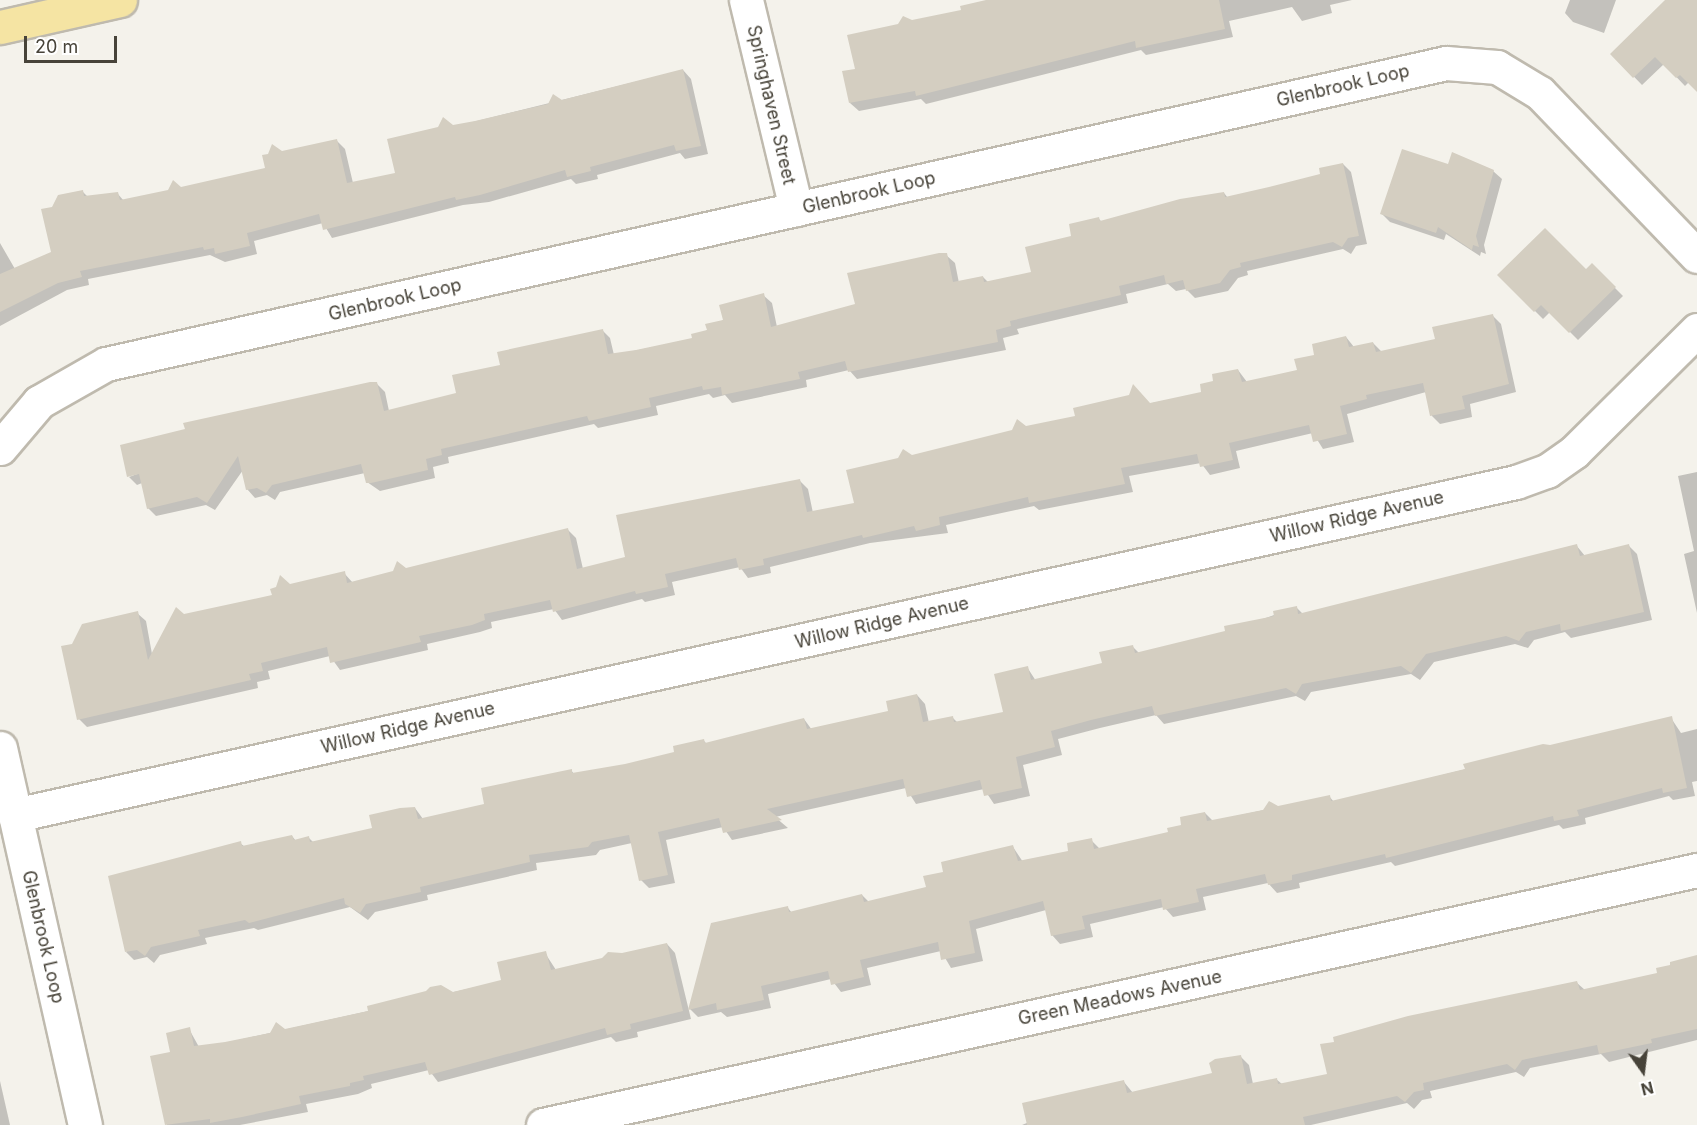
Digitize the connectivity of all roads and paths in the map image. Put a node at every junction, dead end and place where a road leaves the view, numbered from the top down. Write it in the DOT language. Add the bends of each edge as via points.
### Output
graph roads {
  1 [pos="120,0"];
  2 [pos="746,0"];
  3 [pos="0,27"];
  4 [pos="795,209"];
  5 [pos="1697,256"];
  6 [pos="1697,330"];
  7 [pos="0,448"];
  8 [pos="0,748"];
  9 [pos="15,815"];
  10 [pos="1697,870"];
  11 [pos="85,1125"];
  12 [pos="543,1125"];
  1 -- 3 [label="main road"];
  2 -- 4 [label="street, Springhaven Street"];
  4 -- 5 [label="street, Glenbrook Loop" via="1446,63 1497,68 1540,93"];
  4 -- 7 [label="street, Glenbrook Loop" via="106,364 39,402"];
  6 -- 9 [label="street, Willow Ridge Avenue" via="1574,452 1547,471 1516,482"];
  8 -- 9 [label="street, Glenbrook Loop"];
  9 -- 11 [label="street, Glenbrook Loop"];
  10 -- 12 [label="street, Green Meadows Avenue"];
}
